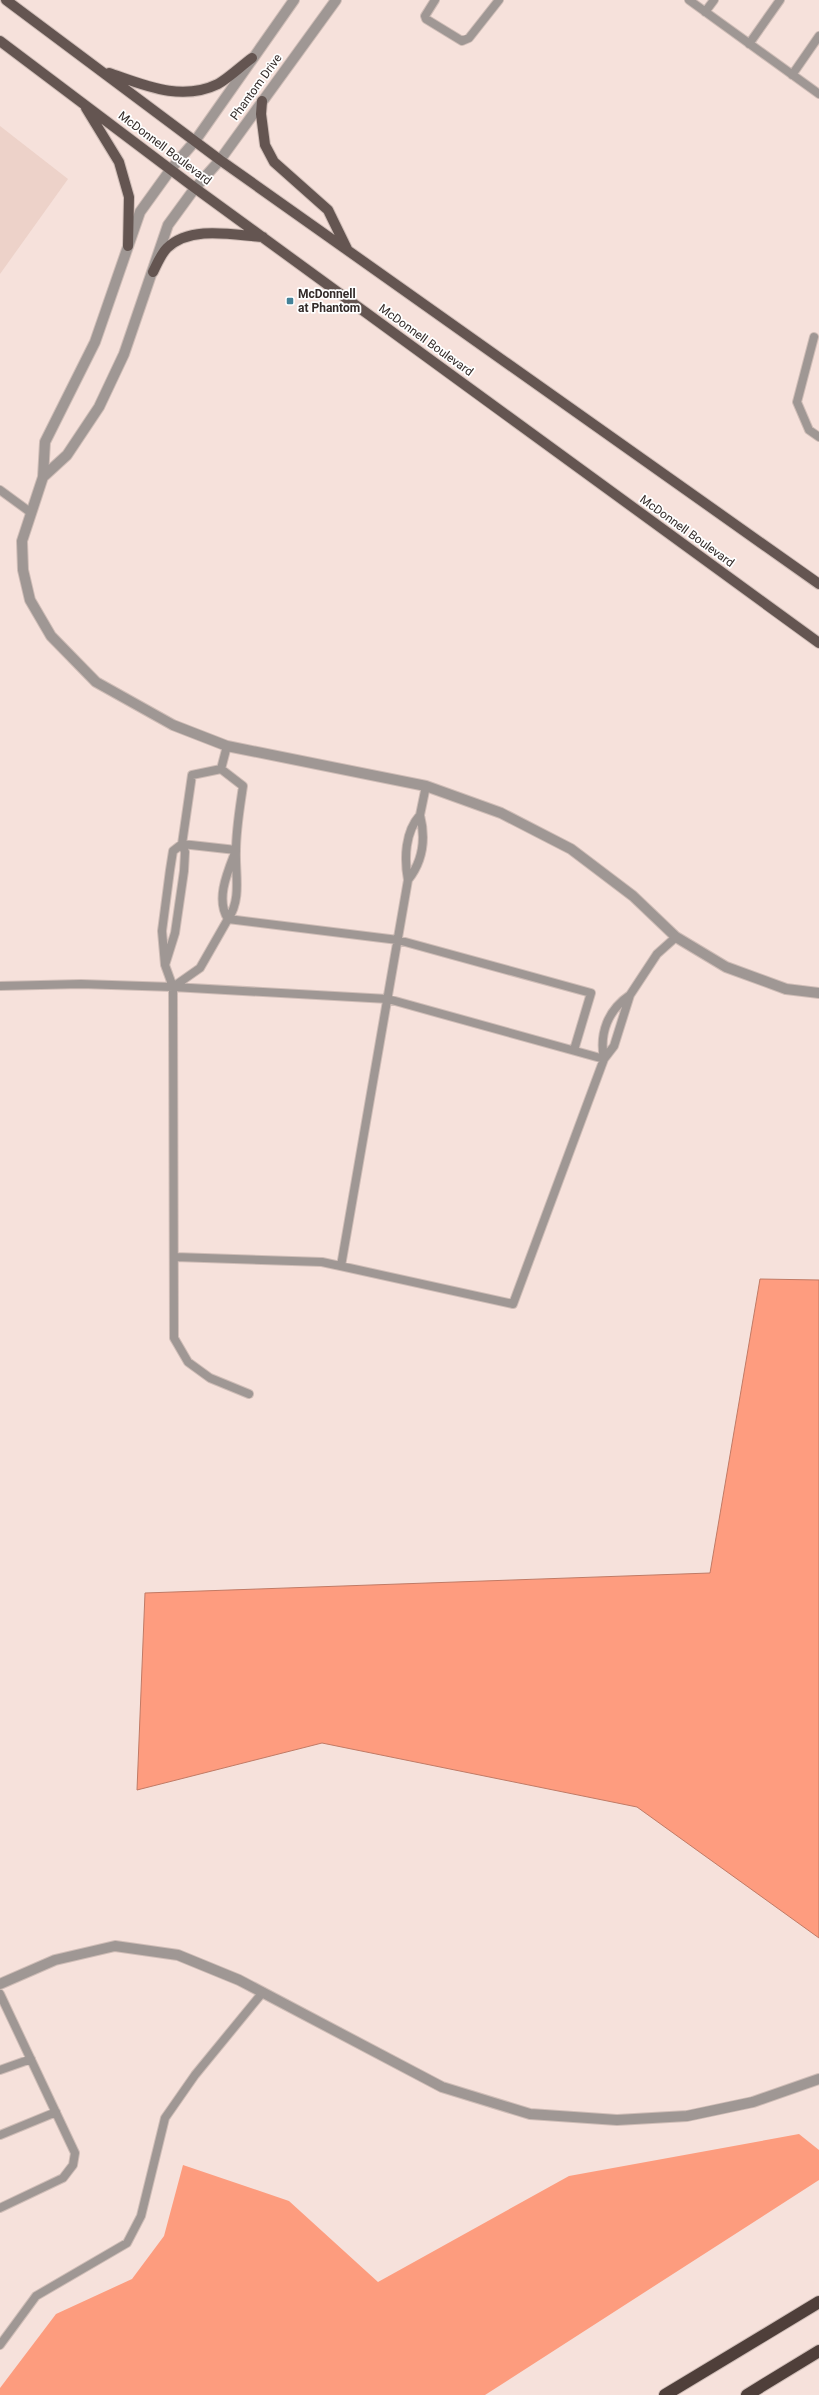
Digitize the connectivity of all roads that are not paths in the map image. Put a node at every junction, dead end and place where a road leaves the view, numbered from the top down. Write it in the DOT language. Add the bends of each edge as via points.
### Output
graph roads {
  1 [pos="6,0"];
  2 [pos="294,0"];
  3 [pos="336,0"];
  4 [pos="435,0"];
  5 [pos="499,0"];
  6 [pos="689,0"];
  7 [pos="714,0"];
  8 [pos="780,0"];
  9 [pos="705,12"];
  10 [pos="819,36"];
  11 [pos="0,40"];
  12 [pos="749,44"];
  13 [pos="252,58"];
  14 [pos="101,71"];
  15 [pos="792,75"];
  16 [pos="819,94"];
  17 [pos="262,101"];
  18 [pos="81,102"];
  19 [pos="195,141"];
  20 [pos="220,160"];
  21 [pos="171,169"];
  22 [pos="195,188"];
  23 [pos="263,237"];
  24 [pos="128,246"];
  25 [pos="348,251"];
  26 [pos="153,272"];
  27 [pos="814,337"];
  28 [pos="819,437"];
  29 [pos="43,478"];
  30 [pos="0,490"];
  31 [pos="30,512"];
  32 [pos="819,584"];
  33 [pos="819,643"];
  34 [pos="227,746"];
  35 [pos="221,769"];
  36 [pos="426,786"];
  37 [pos="420,815"];
  38 [pos="182,844"];
  39 [pos="236,850"];
  40 [pos="408,880"];
  41 [pos="228,919"];
  42 [pos="676,937"];
  43 [pos="398,940"];
  44 [pos="165,964"];
  45 [pos="0,986"];
  46 [pos="173,987"];
  47 [pos="819,993"];
  48 [pos="630,995"];
  49 [pos="388,999"];
  50 [pos="574,1050"];
  51 [pos="604,1059"];
  52 [pos="175,1257"];
  53 [pos="341,1266"];
  54 [pos="249,1394"];
  55 [pos="0,1984"];
  56 [pos="263,1992"];
  57 [pos="0,1994"];
  58 [pos="31,2059"];
  59 [pos="0,2070"];
  60 [pos="819,2079"];
  61 [pos="56,2112"];
  62 [pos="0,2135"];
  63 [pos="0,2208"];
  64 [pos="819,2302"];
  65 [pos="0,2345"];
  66 [pos="819,2351"];
  67 [pos="665,2395"];
  68 [pos="747,2395"];
  1 -- 14 [label="main road, McDonnell Boulevard"];
  2 -- 13 [label="street, Phantom Drive"];
  3 -- 17 [label="street, Phantom Drive"];
  4 -- 5 [label="lane" via="425,16 426,19 462,41 469,38"];
  6 -- 9 [label="lane"];
  7 -- 9 [label="lane"];
  8 -- 12 [label="lane"];
  9 -- 12 [label="lane"];
  10 -- 15 [label="lane"];
  11 -- 18 [label="main road, McDonnell Boulevard"];
  12 -- 15 [label="lane"];
  13 -- 14 [label="main road" via="218,83 201,90 179,93 156,89"];
  13 -- 19 [label="street, Phantom Drive"];
  14 -- 19 [label="main road, McDonnell Boulevard"];
  15 -- 16 [label="lane"];
  17 -- 20 [label="street, Phantom Drive"];
  17 -- 25 [label="main road" via="265,145 274,162 328,210"];
  18 -- 21 [label="main road, McDonnell Boulevard"];
  18 -- 24 [label="main road" via="119,162 129,197"];
  19 -- 20 [label="main road, McDonnell Boulevard"];
  19 -- 21 [label="street, Phantom Drive"];
  20 -- 22 [label="street, Phantom Drive"];
  20 -- 25 [label="main road, McDonnell Boulevard"];
  21 -- 22 [label="main road, McDonnell Boulevard"];
  21 -- 24 [label="street, Phantom Drive" via="140,212"];
  22 -- 23 [label="main road, McDonnell Boulevard"];
  22 -- 26 [label="street, Phantom Drive" via="168,225"];
  23 -- 26 [label="main road" via="203,234 183,238 167,248"];
  23 -- 33 [label="main road, McDonnell Boulevard"];
  24 -- 29 [label="street, Phantom Drive" via="95,342 45,442"];
  25 -- 32 [label="main road, McDonnell Boulevard"];
  26 -- 29 [label="street, Phantom Drive" via="124,354 99,407 67,455"];
  27 -- 28 [label="lane" via="797,402 809,430"];
  29 -- 31 [label="street"];
  30 -- 31 [label="lane"];
  31 -- 34 [label="street" via="22,541 23,570 30,600 51,636 96,682 172,725"];
  34 -- 35 [label="lane"];
  34 -- 36 [label="street"];
  35 -- 38 [label="lane" via="192,776"];
  35 -- 39 [label="lane" via="243,786"];
  36 -- 37 [label="lane"];
  36 -- 42 [label="street" via="501,813 571,849 633,896"];
  37 -- 40 [label="lane" via="411,826 405,864"];
  37 -- 40 [label="lane" via="424,829 418,866"];
  38 -- 39 [label="lane"];
  38 -- 44 [label="lane" via="185,852 184,871 175,933"];
  38 -- 44 [label="lane" via="173,851 170,870 162,931"];
  39 -- 41 [label="lane" via="238,882 234,910"];
  39 -- 41 [label="lane" via="225,881 222,910"];
  40 -- 43 [label="lane"];
  41 -- 43 [label="lane"];
  41 -- 46 [label="lane" via="200,968"];
  42 -- 47 [label="street" via="726,967 786,989"];
  42 -- 48 [label="lane" via="657,954"];
  43 -- 49 [label="lane"];
  43 -- 50 [label="lane" via="591,993"];
  44 -- 46 [label="lane"];
  45 -- 46 [label="lane" via="81,984"];
  46 -- 49 [label="lane"];
  46 -- 52 [label="lane"];
  48 -- 51 [label="lane" via="614,1046"];
  48 -- 51 [label="lane" via="618,1003 609,1018 601,1043"];
  49 -- 50 [label="lane"];
  49 -- 53 [label="lane"];
  50 -- 51 [label="lane"];
  51 -- 53 [label="lane" via="513,1304"];
  52 -- 53 [label="lane" via="322,1262"];
  52 -- 54 [label="lane" via="174,1338 188,1362 210,1378"];
  55 -- 56 [label="street" via="55,1960 116,1946 178,1955"];
  56 -- 60 [label="street" via="442,2088 530,2114 617,2120 687,2116 753,2102"];
  56 -- 65 [label="lane" via="194,2075 166,2118 141,2216 127,2243 36,2296"];
  57 -- 58 [label="lane"];
  58 -- 59 [label="lane"];
  58 -- 61 [label="lane"];
  61 -- 62 [label="lane"];
  61 -- 63 [label="lane" via="75,2153 72,2165 63,2178"];
  64 -- 67 [label="highway"];
  66 -- 68 [label="highway"];
}
